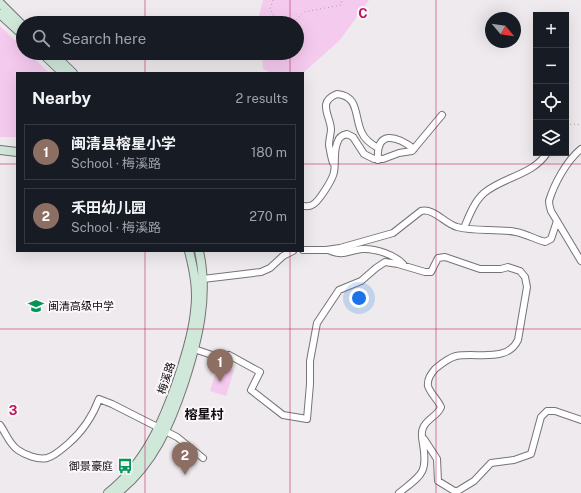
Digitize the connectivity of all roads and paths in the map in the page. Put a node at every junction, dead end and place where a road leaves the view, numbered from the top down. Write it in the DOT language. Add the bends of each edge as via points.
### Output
graph roads {
  1 [pos="273,0"];
  2 [pos="342,0"];
  3 [pos="0,4"];
  4 [pos="0,14"];
  5 [pos="274,16"];
  6 [pos="300,16"];
  7 [pos="16,19"];
  8 [pos="16,29"];
  9 [pos="49,60"];
  10 [pos="59,60"];
  11 [pos="62,72"];
  12 [pos="72,72"];
  13 [pos="442,115"];
  14 [pos="581,124"];
  15 [pos="569,125"];
  16 [pos="378,148"];
  17 [pos="414,149"];
  18 [pos="581,149"];
  19 [pos="0,150"];
  20 [pos="16,152"];
  21 [pos="544,156"];
  22 [pos="378,160"];
  23 [pos="334,171"];
  24 [pos="304,206"];
  25 [pos="557,221"];
  26 [pos="464,228"];
  27 [pos="304,250"];
  28 [pos="326,250"];
  29 [pos="189,252"];
  30 [pos="199,252"];
  31 [pos="291,252"];
  32 [pos="581,261"];
  33 [pos="404,265"];
  34 [pos="203,279"];
  35 [pos="194,349"];
  36 [pos="581,420"];
  37 [pos="0,425"];
  38 [pos="162,430"];
  39 [pos="422,436"];
  40 [pos="203,458"];
  41 [pos="108,493"];
  42 [pos="117,493"];
  43 [pos="399,493"];
  1 -- 5 [label="path" via="270,9"];
  2 -- 6 [label="path" via="341,5 304,12"];
  3 -- 7 [label="main road"];
  4 -- 8 [label="main road"];
  9 -- 11 [label="main road"];
  10 -- 12 [label="main road"];
  13 -- 17 [label="street"];
  14 -- 15 [label="path"];
  16 -- 17 [label="street" via="382,140 388,137"];
  16 -- 22 [label="street"];
  16 -- 23 [label="street" via="362,133 355,107 350,100 340,94 333,96 327,101 326,109 331,129 329,145"];
  17 -- 22 [label="street"];
  18 -- 25 [label="street" via="557,181 549,202"];
  19 -- 20 [label="main road"];
  21 -- 26 [label="street" via="531,168 484,194 476,202"];
  22 -- 23 [label="street" via="367,156 353,137 345,134 339,138 336,145"];
  23 -- 24 [label="street" via="332,179 314,204"];
  25 -- 26 [label="street" via="551,239 545,242 514,232"];
  25 -- 32 [label="street"];
  26 -- 28 [label="street" via="447,223 425,210 393,234"];
  27 -- 28 [label="street"];
  28 -- 33 [label="street" via="340,254 368,249 391,255"];
  29 -- 38 [label="main road, 梅溪路" via="196,282 194,319 184,362"];
  30 -- 34 [label="main road, 梅溪路"];
  31 -- 34 [label="street" via="261,272"];
  33 -- 35 [label="street" via="385,262 361,281 339,290 317,323 310,361 308,419 283,415 251,390 260,372 229,356 226,360"];
  33 -- 39 [label="street" via="431,272 438,258 445,257 480,269 508,267 520,271 525,277 527,287 515,346 495,356 454,356 431,374 429,388 441,407 422,428"];
  34 -- 35 [label="main road, 梅溪路" via="202,308"];
  35 -- 38 [label="main road, 梅溪路" via="182,389"];
  36 -- 39 [label="street" via="547,411 541,417 531,454 514,460 491,462 474,481 456,492 438,481 437,460"];
  37 -- 38 [label="street" via="17,450 38,458 52,456 78,435 91,418 99,399"];
  38 -- 40 [label="street" via="182,440"];
  38 -- 41 [label="main road, 梅溪路" via="121,482"];
  38 -- 42 [label="main road, 梅溪路" via="144,467"];
  39 -- 43 [label="street" via="425,466 419,476"];
}
